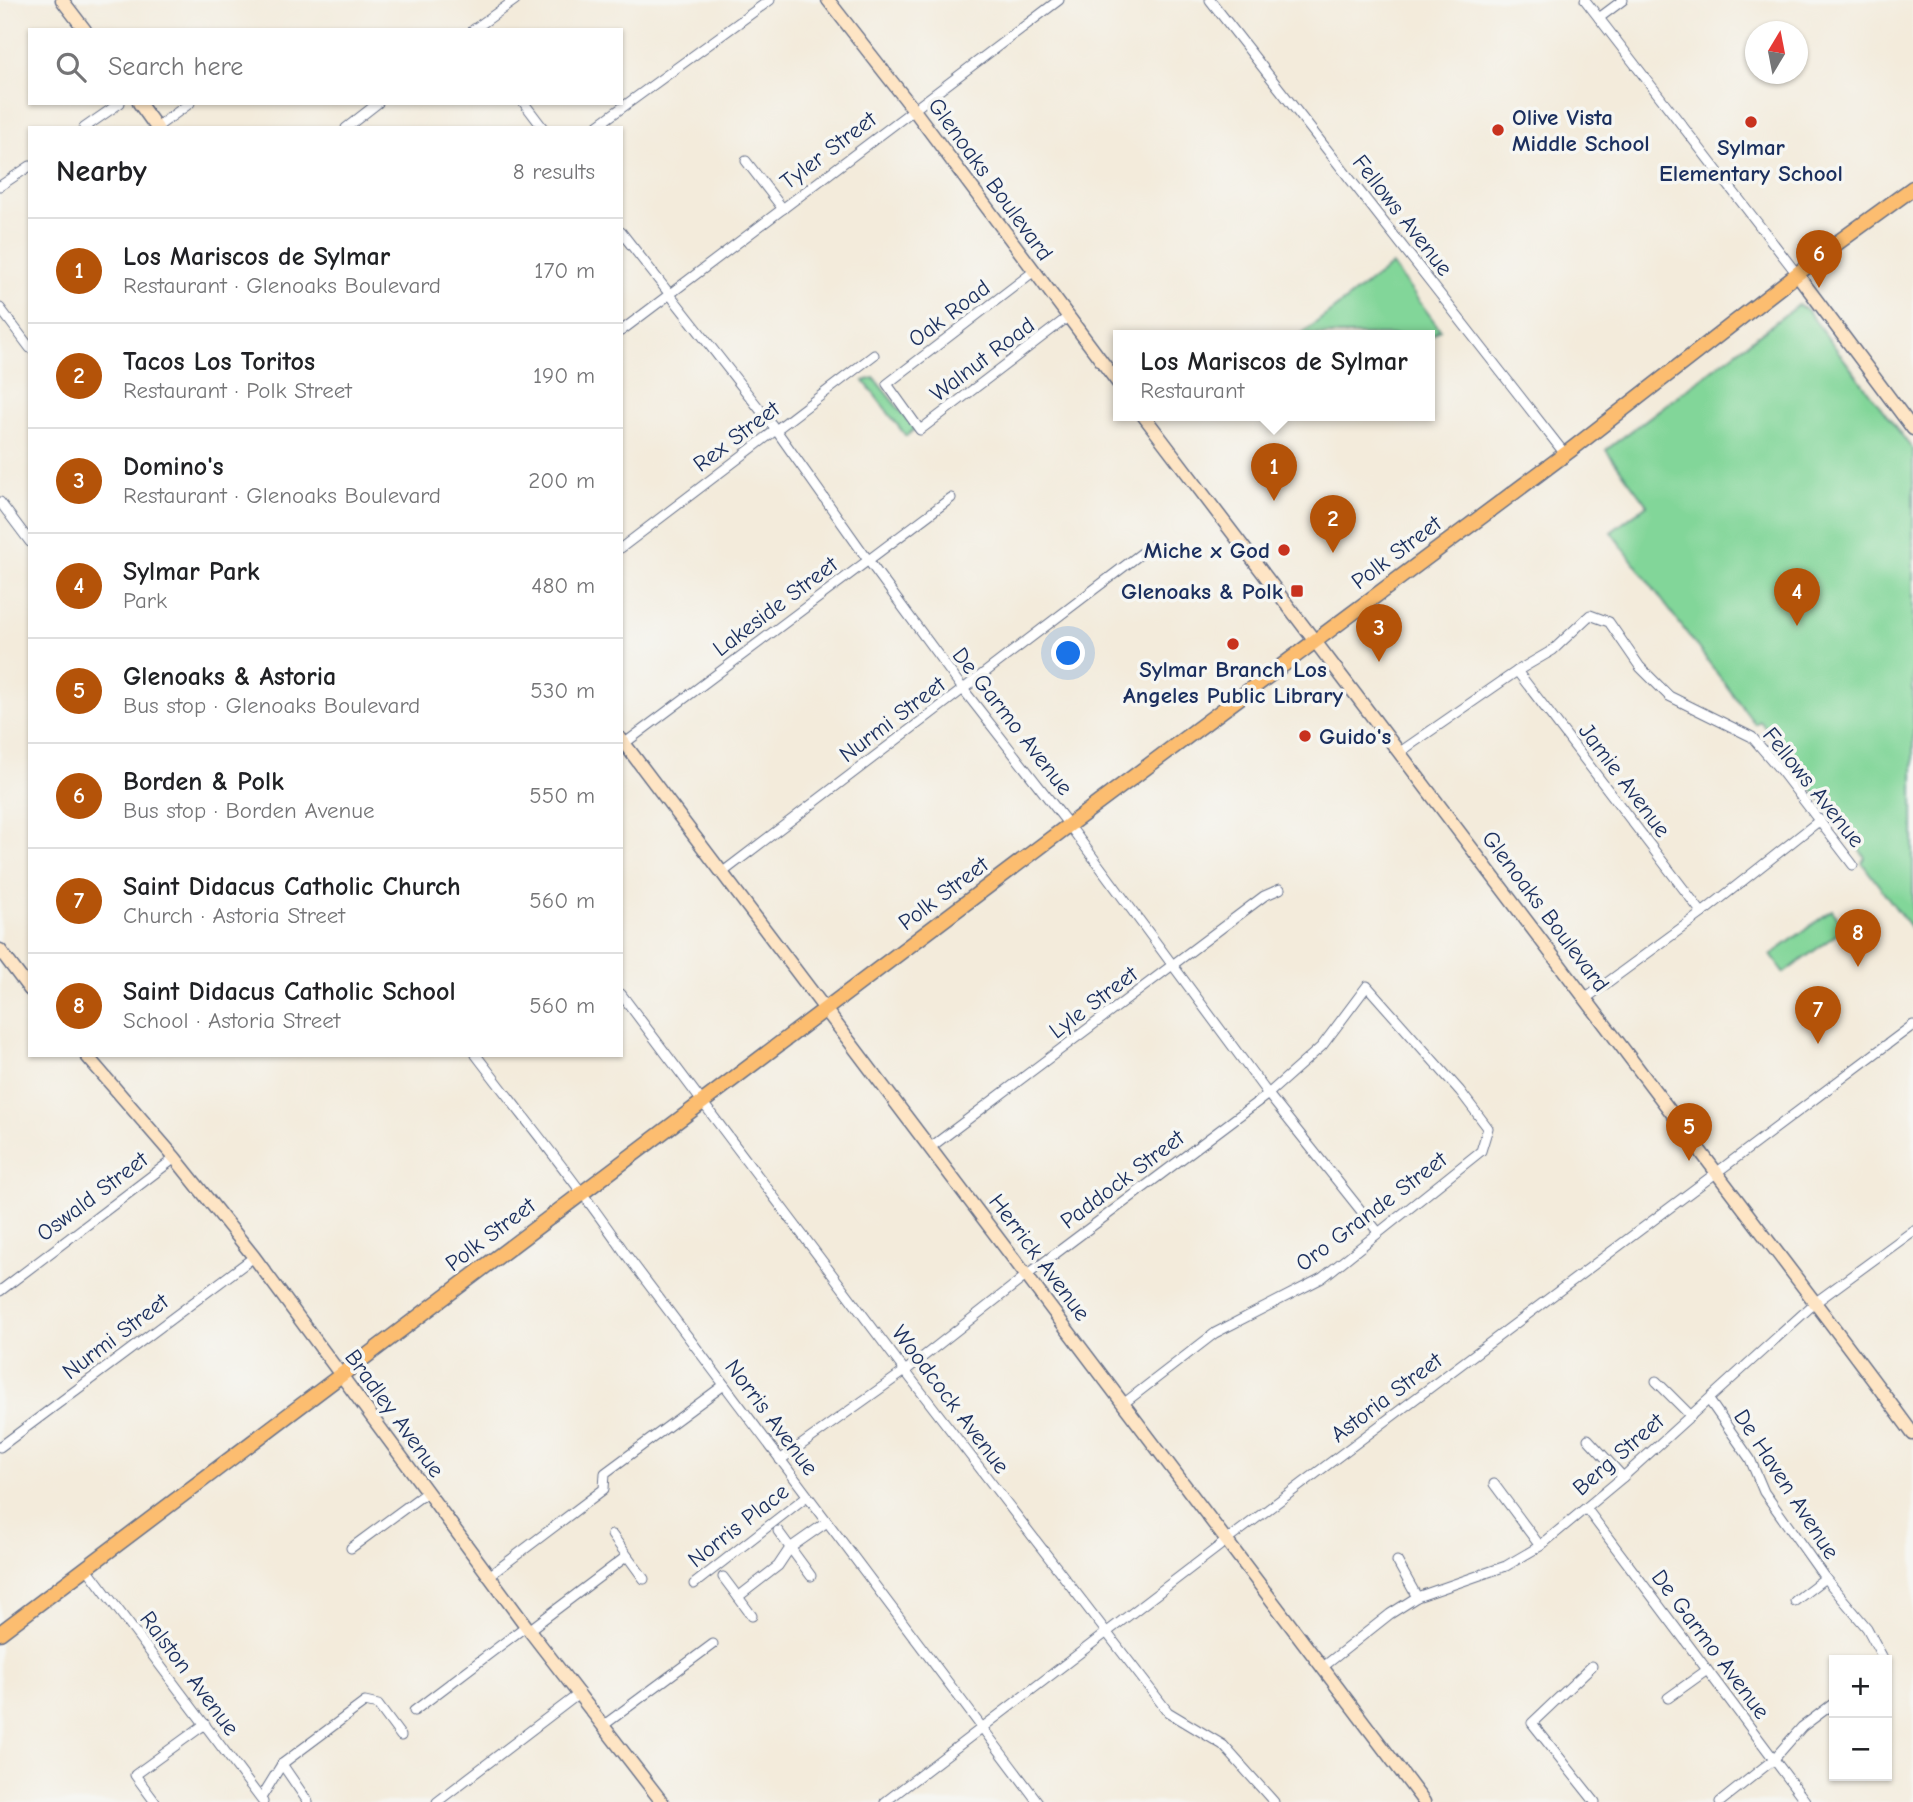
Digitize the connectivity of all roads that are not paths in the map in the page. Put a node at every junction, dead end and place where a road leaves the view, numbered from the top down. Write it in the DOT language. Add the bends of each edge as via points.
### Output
graph roads {
  1 [pos="62,0"];
  2 [pos="515,0"];
  3 [pos="770,0"];
  4 [pos="828,0"];
  5 [pos="1059,0"];
  6 [pos="1210,0"];
  7 [pos="1585,0"];
  8 [pos="1623,0"];
  9 [pos="1599,18"];
  10 [pos="83,28"];
  11 [pos="476,28"];
  12 [pos="117,105"];
  13 [pos="140,105"];
  14 [pos="187,105"];
  15 [pos="375,105"];
  16 [pos="526,105"];
  17 [pos="914,110"];
  18 [pos="88,126"];
  19 [pos="156,126"];
  20 [pos="160,126"];
  21 [pos="349,126"];
  22 [pos="541,126"];
  23 [pos="597,126"];
  24 [pos="746,161"];
  25 [pos="28,167"];
  26 [pos="0,186"];
  27 [pos="1913,188"];
  28 [pos="783,209"];
  29 [pos="623,235"];
  30 [pos="1033,272"];
  31 [pos="1797,274"];
  32 [pos="669,295"];
  33 [pos="0,308"];
  34 [pos="1068,317"];
  35 [pos="623,330"];
  36 [pos="28,345"];
  37 [pos="874,355"];
  38 [pos="1113,376"];
  39 [pos="1148,421"];
  40 [pos="1913,429"];
  41 [pos="776,430"];
  42 [pos="920,430"];
  43 [pos="1565,454"];
  44 [pos="951,498"];
  45 [pos="0,502"];
  46 [pos="28,539"];
  47 [pos="623,546"];
  48 [pos="1150,546"];
  49 [pos="868,561"];
  50 [pos="1315,642"];
  51 [pos="1517,671"];
  52 [pos="963,689"];
  53 [pos="623,742"];
  54 [pos="623,744"];
  55 [pos="1400,751"];
  56 [pos="1820,820"];
  57 [pos="1069,825"];
  58 [pos="1853,865"];
  59 [pos="723,872"];
  60 [pos="1280,889"];
  61 [pos="1702,913"];
  62 [pos="0,950"];
  63 [pos="1173,966"];
  64 [pos="28,986"];
  65 [pos="623,997"];
  66 [pos="1585,999"];
  67 [pos="826,1011"];
  68 [pos="1913,1025"];
  69 [pos="88,1057"];
  70 [pos="478,1057"];
  71 [pos="1268,1094"];
  72 [pos="704,1103"];
  73 [pos="1488,1128"];
  74 [pos="931,1147"];
  75 [pos="175,1158"];
  76 [pos="1716,1173"];
  77 [pos="584,1192"];
  78 [pos="1913,1231"];
  79 [pos="1378,1232"];
  80 [pos="254,1257"];
  81 [pos="1027,1275"];
  82 [pos="0,1291"];
  83 [pos="1816,1302"];
  84 [pos="905,1371"];
  85 [pos="340,1375"];
  86 [pos="1656,1381"];
  87 [pos="724,1385"];
  88 [pos="1709,1400"];
  89 [pos="1123,1404"];
  90 [pos="1690,1416"];
  91 [pos="1913,1434"];
  92 [pos="1588,1439"];
  93 [pos="0,1447"];
  94 [pos="780,1460"];
  95 [pos="1623,1477"];
  96 [pos="1493,1484"];
  97 [pos="427,1492"];
  98 [pos="807,1496"];
  99 [pos="1586,1508"];
  100 [pos="827,1522"];
  101 [pos="778,1531"];
  102 [pos="612,1535"];
  103 [pos="1226,1541"];
  104 [pos="1539,1546"];
  105 [pos="351,1548"];
  106 [pos="790,1548"];
  107 [pos="627,1556"];
  108 [pos="1397,1560"];
  109 [pos="86,1567"];
  110 [pos="489,1576"];
  111 [pos="811,1576"];
  112 [pos="723,1577"];
  113 [pos="1825,1577"];
  114 [pos="644,1579"];
  115 [pos="694,1584"];
  116 [pos="738,1597"];
  117 [pos="1417,1597"];
  118 [pos="1795,1601"];
  119 [pos="752,1616"];
  120 [pos="528,1628"];
  121 [pos="0,1633"];
  122 [pos="1106,1633"];
  123 [pos="713,1644"];
  124 [pos="1880,1655"];
  125 [pos="1592,1666"];
  126 [pos="1323,1667"];
  127 [pos="1707,1670"];
  128 [pos="579,1693"];
  129 [pos="1668,1698"];
  130 [pos="1829,1707"];
  131 [pos="414,1711"];
  132 [pos="205,1724"];
  133 [pos="604,1725"];
  134 [pos="983,1729"];
  135 [pos="401,1736"];
  136 [pos="1773,1760"];
  137 [pos="282,1763"];
  138 [pos="150,1800"];
  139 [pos="262,1800"];
  140 [pos="308,1802"];
  141 [pos="437,1802"];
  142 [pos="662,1802"];
  143 [pos="885,1802"];
  144 [pos="1038,1802"];
  145 [pos="1274,1802"];
  146 [pos="1424,1802"];
  147 [pos="1595,1802"];
  148 [pos="1720,1802"];
  149 [pos="1806,1802"];
  1 -- 10 [label="street"];
  2 -- 11 [label="street"];
  3 -- 23 [label="street"];
  4 -- 17 [label="street, Glenoaks Boulevard"];
  5 -- 17 [label="street, Tyler Street"];
  6 -- 43 [label="street, Fellows Avenue"];
  7 -- 9 [label="street"];
  8 -- 9 [label="street"];
  9 -- 31 [label="street"];
  12 -- 18 [label="street"];
  13 -- 19 [label="street"];
  14 -- 20 [label="street"];
  15 -- 21 [label="street"];
  16 -- 22 [label="street"];
  17 -- 28 [label="street, Tyler Street"];
  17 -- 30 [label="street, Glenoaks Boulevard"];
  24 -- 28 [label="street"];
  25 -- 26 [label="street"];
  27 -- 31 [label="main road, Polk Street"];
  28 -- 32 [label="street, Tyler Street"];
  29 -- 32 [label="street, De Garmo Avenue"];
  30 -- 34 [label="street, Glenoaks Boulevard"];
  30 -- 42 [label="street, Oak Road" via="887,384"];
  31 -- 40 [label="street"];
  31 -- 43 [label="main road, Polk Street"];
  32 -- 35 [label="street, Tyler Street"];
  32 -- 41 [label="street, De Garmo Avenue"];
  33 -- 36 [label="street"];
  34 -- 38 [label="street, Glenoaks Boulevard"];
  34 -- 42 [label="street, Walnut Road"];
  37 -- 41 [label="street, Rex Street"];
  39 -- 50 [label="street, Glenoaks Boulevard"];
  41 -- 47 [label="street, Rex Street"];
  41 -- 49 [label="street, De Garmo Avenue"];
  43 -- 50 [label="main road, Polk Street"];
  44 -- 49 [label="street, Lakeside Street"];
  45 -- 46 [label="street"];
  48 -- 52 [label="street, Nurmi Street"];
  49 -- 52 [label="street, De Garmo Avenue"];
  49 -- 53 [label="street, Lakeside Street"];
  50 -- 55 [label="street, Glenoaks Boulevard"];
  50 -- 57 [label="main road, Polk Street"];
  51 -- 55 [label="street"];
  51 -- 56 [label="street, Fellows Avenue" via="1553,650 1590,615 1609,622 1640,667 1669,696 1752,737"];
  51 -- 61 [label="street, Jamie Avenue"];
  52 -- 57 [label="street, De Garmo Avenue"];
  52 -- 59 [label="street, Nurmi Street"];
  54 -- 59 [label="street, Herrick Avenue"];
  55 -- 66 [label="street, Glenoaks Boulevard"];
  56 -- 58 [label="street, Fellows Avenue"];
  56 -- 61 [label="street"];
  57 -- 63 [label="street, De Garmo Avenue"];
  57 -- 67 [label="main road, Polk Street"];
  59 -- 67 [label="street, Herrick Avenue"];
  60 -- 63 [label="street, Lyle Street" via="1264,896"];
  61 -- 66 [label="street"];
  62 -- 64 [label="street"];
  63 -- 71 [label="street, De Garmo Avenue"];
  63 -- 74 [label="street, Lyle Street"];
  65 -- 72 [label="street, Woodcock Avenue"];
  66 -- 76 [label="street, Glenoaks Boulevard"];
  67 -- 72 [label="main road, Polk Street"];
  67 -- 74 [label="street, Herrick Avenue"];
  68 -- 76 [label="street, Astoria Street"];
  69 -- 75 [label="street, Bradley Avenue"];
  70 -- 77 [label="street, Norris Avenue"];
  71 -- 73 [label="street, Paddock Street" via="1322,1046 1367,986"];
  71 -- 79 [label="street, De Garmo Avenue"];
  71 -- 81 [label="street, Paddock Street"];
  72 -- 77 [label="main road, Polk Street"];
  72 -- 84 [label="street, Woodcock Avenue"];
  73 -- 79 [label="street, Oro Grande Street" via="1481,1151"];
  74 -- 81 [label="street, Herrick Avenue"];
  75 -- 80 [label="street, Bradley Avenue"];
  75 -- 82 [label="street, Oswald Street"];
  76 -- 83 [label="street, Glenoaks Boulevard"];
  76 -- 103 [label="street, Astoria Street"];
  77 -- 85 [label="main road, Polk Street"];
  77 -- 87 [label="street, Norris Avenue"];
  78 -- 83 [label="street, Berg Street"];
  79 -- 89 [label="street, Oro Grande Street" via="1322,1278 1215,1333"];
  80 -- 85 [label="street, Bradley Avenue"];
  80 -- 93 [label="street, Nurmi Street"];
  81 -- 84 [label="street, Paddock Street"];
  81 -- 89 [label="street, Herrick Avenue"];
  83 -- 88 [label="street, Berg Street"];
  83 -- 91 [label="street, Glenoaks Boulevard"];
  84 -- 94 [label="street, Paddock Street"];
  84 -- 122 [label="street, Woodcock Avenue"];
  85 -- 97 [label="street, Bradley Avenue"];
  85 -- 109 [label="main road, Polk Street"];
  86 -- 90 [label="street"];
  87 -- 94 [label="street, Norris Avenue"];
  87 -- 110 [label="street" via="606,1472 604,1489"];
  88 -- 90 [label="street, Berg Street"];
  88 -- 113 [label="street, De Haven Avenue" via="1750,1459 1764,1492"];
  89 -- 103 [label="street, Herrick Avenue"];
  90 -- 95 [label="street, Berg Street"];
  92 -- 95 [label="street"];
  94 -- 98 [label="street, Norris Avenue"];
  95 -- 99 [label="street, Berg Street"];
  96 -- 104 [label="street"];
  97 -- 105 [label="street"];
  97 -- 110 [label="street, Bradley Avenue"];
  98 -- 100 [label="street, Norris Avenue"];
  98 -- 115 [label="street, Norris Place"];
  99 -- 104 [label="street, Berg Street"];
  99 -- 127 [label="street, De Garmo Avenue"];
  100 -- 106 [label="street"];
  100 -- 134 [label="street, Norris Avenue"];
  101 -- 106 [label="street"];
  102 -- 107 [label="street"];
  103 -- 122 [label="street, Astoria Street"];
  103 -- 126 [label="street, Herrick Avenue"];
  104 -- 117 [label="street, Berg Street" via="1506,1566"];
  106 -- 111 [label="street"];
  106 -- 116 [label="street" via="779,1566"];
  107 -- 114 [label="street"];
  107 -- 120 [label="street"];
  108 -- 117 [label="street"];
  109 -- 121 [label="main road, Polk Street"];
  109 -- 132 [label="street, Ralston Avenue"];
  110 -- 120 [label="street, Bradley Avenue"];
  112 -- 116 [label="street"];
  113 -- 118 [label="street"];
  113 -- 124 [label="street, De Haven Avenue" via="1867,1628"];
  116 -- 119 [label="street"];
  117 -- 126 [label="street, Berg Street"];
  120 -- 128 [label="street, Bradley Avenue"];
  120 -- 131 [label="street"];
  122 -- 134 [label="street, Astoria Street"];
  122 -- 145 [label="street, Woodcock Avenue" via="1168,1712 1223,1745"];
  123 -- 133 [label="street"];
  125 -- 147 [label="street" via="1532,1723"];
  126 -- 146 [label="street, Herrick Avenue"];
  127 -- 129 [label="street"];
  127 -- 136 [label="street, De Garmo Avenue"];
  128 -- 133 [label="street, Bradley Avenue"];
  128 -- 141 [label="street"];
  130 -- 136 [label="street" via="1802,1727"];
  132 -- 138 [label="street" via="135,1775"];
  132 -- 139 [label="street, Ralston Avenue"];
  133 -- 142 [label="street, Bradley Avenue"];
  134 -- 143 [label="street, Astoria Street"];
  134 -- 144 [label="street, Norris Avenue"];
  135 -- 137 [label="street" via="378,1705 365,1702"];
  136 -- 148 [label="street"];
  136 -- 149 [label="street, De Garmo Avenue"];
  137 -- 139 [label="street"];
  137 -- 140 [label="street"];
}
